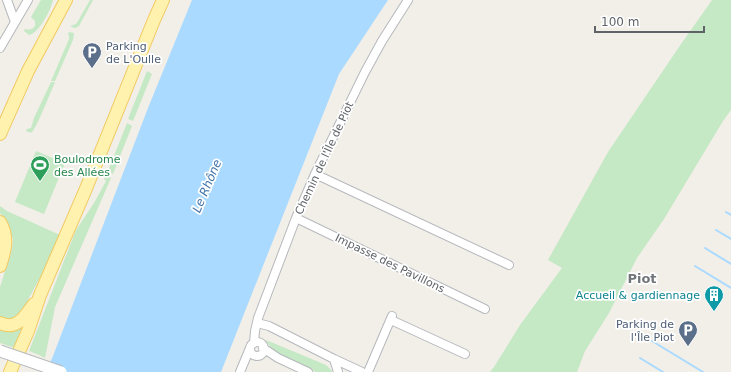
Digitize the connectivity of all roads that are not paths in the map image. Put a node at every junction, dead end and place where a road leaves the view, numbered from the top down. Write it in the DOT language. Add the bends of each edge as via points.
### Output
graph roads {
  1 [pos="7,0"];
  2 [pos="28,0"];
  3 [pos="66,0"];
  4 [pos="163,0"];
  5 [pos="408,0"];
  6 [pos="15,22"];
  7 [pos="0,48"];
  8 [pos="0,134"];
  9 [pos="315,174"];
  10 [pos="296,218"];
  11 [pos="0,222"];
  12 [pos="509,265"];
  13 [pos="0,266"];
  14 [pos="40,295"];
  15 [pos="485,308"];
  16 [pos="0,323"];
  17 [pos="257,323"];
  18 [pos="257,349"];
  19 [pos="0,351"];
  20 [pos="465,354"];
  21 [pos="334,359"];
  22 [pos="10,372"];
  23 [pos="60,372"];
  24 [pos="241,372"];
  25 [pos="308,372"];
  26 [pos="338,372"];
  27 [pos="362,372"];
  28 [pos="368,372"];
  1 -- 6 [label="street"];
  2 -- 6 [label="street"];
  3 -- 8 [label="main road" via="28,71"];
  4 -- 14 [label="main road"];
  5 -- 9 [label="street, Chemin de l'Île de Piot" via="365,72"];
  6 -- 7 [label="street"];
  9 -- 10 [label="street, Chemin de l'Île de Piot"];
  9 -- 12 [label="street"];
  10 -- 15 [label="street, Impasse des Pavillons"];
  10 -- 17 [label="street, Chemin de l'Île de Piot"];
  11 -- 13 [label="main road" via="6,241"];
  14 -- 16 [label="main road" via="16,324"];
  14 -- 22 [label="main road"];
  17 -- 18 [label="street, Chemin de l'Île de Piot"];
  17 -- 21 [label="street" via="269,326"];
  18 -- 24 [label="street, Chemin de l'Île de Piot"];
  18 -- 25 [label="street"];
  19 -- 23 [label="main road, bridge"];
  20 -- 28 [label="street" via="391,317"];
  21 -- 26 [label="street"];
  21 -- 27 [label="street"];
}
